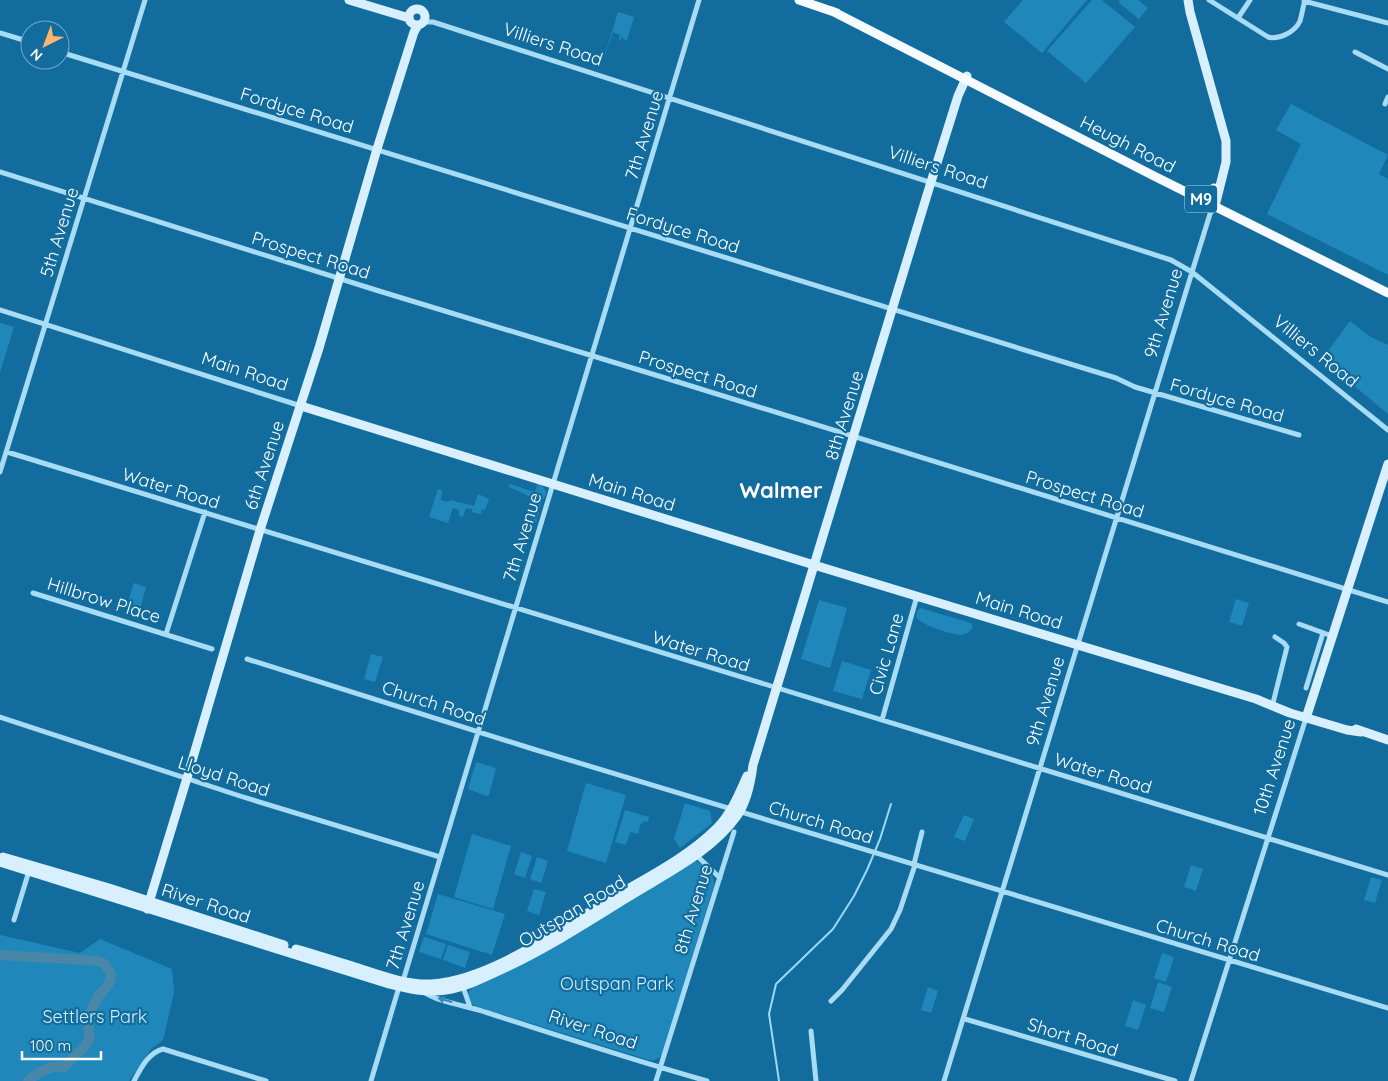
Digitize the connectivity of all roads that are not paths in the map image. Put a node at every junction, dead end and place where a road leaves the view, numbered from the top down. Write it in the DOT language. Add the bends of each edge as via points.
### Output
graph roads {
  1 [pos="145,0"];
  2 [pos="349,0"];
  3 [pos="368,0"];
  4 [pos="699,0"];
  5 [pos="799,0"];
  6 [pos="1188,0"];
  7 [pos="1209,0"];
  8 [pos="1250,0"];
  9 [pos="1304,1"];
  10 [pos="417,15"];
  11 [pos="1238,18"];
  12 [pos="1388,24"];
  13 [pos="0,33"];
  14 [pos="20,39"];
  15 [pos="1354,52"];
  16 [pos="70,55"];
  17 [pos="1388,69"];
  18 [pos="122,71"];
  19 [pos="966,78"];
  20 [pos="1388,97"];
  21 [pos="670,98"];
  22 [pos="1384,104"];
  23 [pos="1223,126"];
  24 [pos="377,149"];
  25 [pos="0,172"];
  26 [pos="931,182"];
  27 [pos="1214,188"];
  28 [pos="1196,196"];
  29 [pos="83,199"];
  30 [pos="1212,205"];
  31 [pos="629,228"];
  32 [pos="1192,272"];
  33 [pos="339,278"];
  34 [pos="1388,293"];
  35 [pos="893,309"];
  36 [pos="0,310"];
  37 [pos="46,324"];
  38 [pos="591,355"];
  39 [pos="1156,393"];
  40 [pos="301,406"];
  41 [pos="1388,430"];
  42 [pos="1298,435"];
  43 [pos="854,437"];
  44 [pos="7,452"];
  45 [pos="1388,464"];
  46 [pos="0,472"];
  47 [pos="552,484"];
  48 [pos="205,512"];
  49 [pos="1118,518"];
  50 [pos="260,530"];
  51 [pos="814,566"];
  52 [pos="1346,590"];
  53 [pos="33,593"];
  54 [pos="917,596"];
  55 [pos="1388,602"];
  56 [pos="515,608"];
  57 [pos="1300,624"];
  58 [pos="166,634"];
  59 [pos="1327,635"];
  60 [pos="1275,637"];
  61 [pos="1078,645"];
  62 [pos="212,649"];
  63 [pos="247,659"];
  64 [pos="776,688"];
  65 [pos="1306,688"];
  66 [pos="1256,699"];
  67 [pos="1273,703"];
  68 [pos="1307,715"];
  69 [pos="0,717"];
  70 [pos="882,720"];
  71 [pos="478,731"];
  72 [pos="1388,740"];
  73 [pos="1041,769"];
  74 [pos="187,778"];
  75 [pos="736,810"];
  76 [pos="734,832"];
  77 [pos="922,832"];
  78 [pos="1268,838"];
  79 [pos="693,852"];
  80 [pos="0,856"];
  81 [pos="440,857"];
  82 [pos="0,862"];
  83 [pos="914,864"];
  84 [pos="29,869"];
  85 [pos="1388,875"];
  86 [pos="720,878"];
  87 [pos="1003,892"];
  88 [pos="148,905"];
  89 [pos="14,920"];
  90 [pos="1229,961"];
  91 [pos="462,983"];
  92 [pos="401,984"];
  93 [pos="422,991"];
  94 [pos="831,1001"];
  95 [pos="470,1007"];
  96 [pos="1388,1008"];
  97 [pos="965,1019"];
  98 [pos="811,1031"];
  99 [pos="663,1058"];
  100 [pos="647,1064"];
  101 [pos="660,1068"];
  102 [pos="134,1081"];
  103 [pos="266,1081"];
  104 [pos="370,1081"];
  105 [pos="656,1081"];
  106 [pos="707,1081"];
  107 [pos="816,1081"];
  108 [pos="944,1081"];
  109 [pos="1175,1081"];
  110 [pos="1192,1081"];
  1 -- 18 [label="street, 5th Avenue"];
  2 -- 10 [label="street, Villiers Road"];
  3 -- 10 [label="street, Villiers Road"];
  4 -- 21 [label="street, 7th Avenue"];
  5 -- 19 [label="main road, Heugh Road / M9" via="832,11"];
  6 -- 23 [label="street, 9th Avenue"];
  7 -- 11 [label="street"];
  8 -- 11 [label="street"];
  9 -- 11 [label="street" via="1297,25 1278,38 1268,37"];
  9 -- 12 [label="street"];
  10 -- 21 [label="street, Villiers Road"];
  10 -- 24 [label="street, 6th Avenue"];
  13 -- 14 [label="street"];
  15 -- 17 [label="street"];
  16 -- 18 [label="street, Fordyce Road"];
  18 -- 24 [label="street, Fordyce Road"];
  18 -- 29 [label="street, 5th Avenue"];
  19 -- 26 [label="street, 8th Avenue"];
  19 -- 28 [label="main road, Heugh Road / M9"];
  20 -- 22 [label="street"];
  21 -- 26 [label="street, Villiers Road"];
  21 -- 31 [label="street, 7th Avenue"];
  23 -- 27 [label="street, 9th Avenue" via="1222,162"];
  23 -- 30 [label="street, 9th Avenue" via="1226,162"];
  24 -- 31 [label="street, Fordyce Road"];
  24 -- 33 [label="street, 6th Avenue"];
  25 -- 29 [label="street, Prospect Road"];
  26 -- 32 [label="street, Villiers Road" via="1171,260"];
  26 -- 35 [label="street, 8th Avenue"];
  27 -- 28 [label="main road"];
  27 -- 30 [label="street, 9th Avenue"];
  28 -- 30 [label="main road, Heugh Road / M9"];
  29 -- 33 [label="street, Prospect Road"];
  29 -- 37 [label="street, 5th Avenue"];
  30 -- 32 [label="street, 9th Avenue"];
  30 -- 34 [label="main road, Heugh Road / M9"];
  31 -- 35 [label="street, Fordyce Road"];
  31 -- 38 [label="street, 7th Avenue"];
  32 -- 39 [label="street, 9th Avenue"];
  32 -- 41 [label="street, Villiers Road"];
  33 -- 38 [label="street, Prospect Road"];
  33 -- 40 [label="street, 6th Avenue"];
  35 -- 39 [label="street, Fordyce Road"];
  35 -- 43 [label="street, 8th Avenue"];
  36 -- 37 [label="street, Main Road"];
  37 -- 40 [label="street, Main Road"];
  37 -- 44 [label="street, 5th Avenue"];
  38 -- 43 [label="street, Prospect Road"];
  38 -- 47 [label="street, 7th Avenue"];
  39 -- 42 [label="street, Fordyce Road"];
  39 -- 49 [label="street, 9th Avenue"];
  40 -- 47 [label="street, Main Road"];
  40 -- 50 [label="street, 6th Avenue"];
  43 -- 49 [label="street, Prospect Road"];
  43 -- 51 [label="street, 8th Avenue"];
  44 -- 46 [label="street, 5th Avenue"];
  44 -- 48 [label="street, Water Road"];
  45 -- 52 [label="street, 10th Avenue"];
  47 -- 51 [label="street, Main Road"];
  47 -- 56 [label="street, 7th Avenue"];
  48 -- 50 [label="street, Water Road"];
  48 -- 58 [label="street, Hillbrow Place"];
  49 -- 52 [label="street, Prospect Road"];
  49 -- 61 [label="street, 9th Avenue"];
  50 -- 56 [label="street, Water Road"];
  50 -- 74 [label="street, 6th Avenue"];
  51 -- 54 [label="street, Main Road"];
  51 -- 64 [label="street, 8th Avenue"];
  52 -- 55 [label="street, Prospect Road"];
  52 -- 59 [label="street, 10th Avenue"];
  53 -- 58 [label="street, Hillbrow Place"];
  54 -- 61 [label="street, Main Road"];
  54 -- 70 [label="street, Civic Lane"];
  56 -- 64 [label="street, Water Road"];
  56 -- 71 [label="street, 7th Avenue"];
  57 -- 59 [label="street"];
  58 -- 62 [label="street, Hillbrow Place"];
  59 -- 65 [label="street"];
  59 -- 68 [label="street, 10th Avenue"];
  60 -- 67 [label="street" via="1287,648"];
  61 -- 66 [label="street, Main Road"];
  61 -- 73 [label="street, 9th Avenue"];
  63 -- 71 [label="street, Church Road"];
  64 -- 70 [label="street, Water Road"];
  64 -- 75 [label="street, 8th Avenue" via="750,781"];
  66 -- 67 [label="street, Main Road"];
  66 -- 68 [label="street, Main Road"];
  67 -- 68 [label="street, Main Road"];
  68 -- 72 [label="street, Main Road"];
  68 -- 78 [label="street, 10th Avenue"];
  69 -- 74 [label="street, Lloyd Road"];
  70 -- 73 [label="street, Water Road"];
  71 -- 75 [label="street, Church Road"];
  71 -- 81 [label="street, 7th Avenue"];
  73 -- 78 [label="street, Water Road"];
  73 -- 87 [label="street, 9th Avenue"];
  74 -- 81 [label="street, Lloyd Road"];
  74 -- 88 [label="street, 6th Avenue"];
  75 -- 79 [label="street, Outspan Road" via="716,839"];
  75 -- 83 [label="street, Church Road"];
  76 -- 86 [label="street, 8th Avenue"];
  77 -- 83 [label="street"];
  78 -- 85 [label="street, Water Road"];
  78 -- 90 [label="street, 10th Avenue"];
  79 -- 86 [label="street"];
  79 -- 91 [label="street, Outspan Road" via="552,944 510,966"];
  80 -- 84 [label="street, River Road"];
  81 -- 92 [label="street, 7th Avenue"];
  82 -- 84 [label="street, River Road"];
  83 -- 87 [label="street, Church Road"];
  83 -- 94 [label="street" via="891,929"];
  84 -- 88 [label="street, River Road"];
  84 -- 89 [label="street"];
  86 -- 99 [label="street, 8th Avenue"];
  87 -- 90 [label="street, Church Road"];
  87 -- 97 [label="street, 9th Avenue"];
  88 -- 92 [label="street, River Road"];
  90 -- 96 [label="street, Church Road"];
  90 -- 110 [label="street, 10th Avenue"];
  91 -- 92 [label="street, Outspan Road"];
  91 -- 93 [label="street, Outspan Road" via="447,990"];
  91 -- 95 [label="street"];
  92 -- 93 [label="street, Outspan Road"];
  92 -- 104 [label="street, 7th Avenue"];
  95 -- 93 [label="street, River Road, one-way"];
  95 -- 100 [label="street, River Road"];
  97 -- 108 [label="street, 9th Avenue"];
  97 -- 109 [label="street, Short Road"];
  98 -- 107 [label="street"];
  99 -- 100 [label="street"];
  99 -- 101 [label="street, 8th Avenue"];
  100 -- 101 [label="street, River Road"];
  101 -- 105 [label="street, 8th Avenue"];
  101 -- 106 [label="street, River Road"];
  102 -- 103 [label="street" via="149,1057 163,1049"];
}
